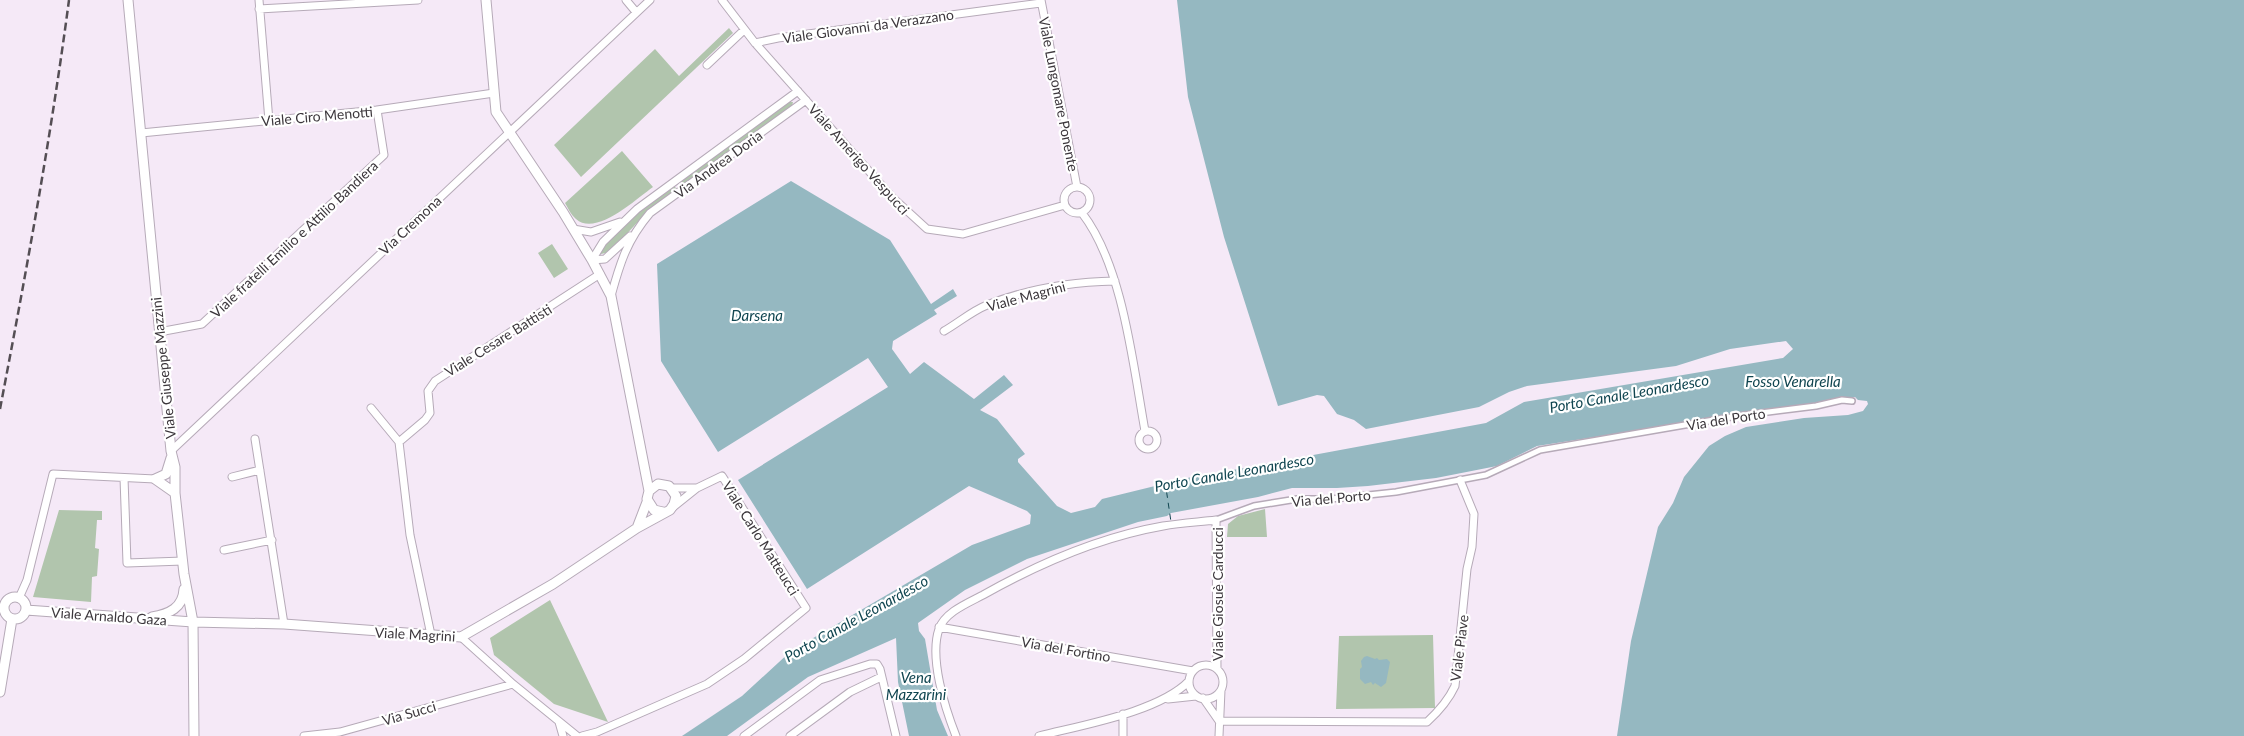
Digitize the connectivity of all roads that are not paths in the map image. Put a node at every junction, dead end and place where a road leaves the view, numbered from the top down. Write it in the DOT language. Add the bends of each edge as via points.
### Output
graph roads {
  1 [pos="128,0"];
  2 [pos="259,0"];
  3 [pos="418,0"];
  4 [pos="486,0"];
  5 [pos="626,0"];
  6 [pos="650,0"];
  7 [pos="722,0"];
  8 [pos="1041,2"];
  9 [pos="260,9"];
  10 [pos="636,12"];
  11 [pos="744,30"];
  12 [pos="755,43"];
  13 [pos="707,66"];
  14 [pos="798,91"];
  15 [pos="494,93"];
  16 [pos="806,100"];
  17 [pos="377,110"];
  18 [pos="269,121"];
  19 [pos="141,132"];
  20 [pos="508,132"];
  21 [pos="676,180"];
  22 [pos="1077,187"];
  23 [pos="683,190"];
  24 [pos="1065,205"];
  25 [pos="1082,213"];
  26 [pos="625,220"];
  27 [pos="573,229"];
  28 [pos="634,233"];
  29 [pos="592,260"];
  30 [pos="600,274"];
  31 [pos="1115,281"];
  32 [pos="611,296"];
  33 [pos="944,331"];
  34 [pos="159,332"];
  35 [pos="1852,401"];
  36 [pos="370,408"];
  37 [pos="1145,431"];
  38 [pos="255,440"];
  39 [pos="399,442"];
  40 [pos="171,453"];
  41 [pos="260,470"];
  42 [pos="645,471"];
  43 [pos="232,476"];
  44 [pos="124,478"];
  45 [pos="155,480"];
  46 [pos="1460,480"];
  47 [pos="658,484"];
  48 [pos="672,488"];
  49 [pos="697,488"];
  50 [pos="648,491"];
  51 [pos="175,493"];
  52 [pos="647,502"];
  53 [pos="672,508"];
  54 [pos="663,512"];
  55 [pos="1216,520"];
  56 [pos="637,528"];
  57 [pos="272,540"];
  58 [pos="224,550"];
  59 [pos="183,561"];
  60 [pos="184,574"];
  61 [pos="20,598"];
  62 [pos="26,610"];
  63 [pos="140,618"];
  64 [pos="12,619"];
  65 [pos="193,622"];
  66 [pos="284,624"];
  67 [pos="939,627"];
  68 [pos="430,635"];
  69 [pos="461,637"];
  70 [pos="1217,669"];
  71 [pos="1193,671"];
  72 [pos="881,677"];
  73 [pos="1189,681"];
  74 [pos="513,684"];
  75 [pos="1221,689"];
  76 [pos="0,692"];
  77 [pos="1199,697"];
  78 [pos="1160,700"];
  79 [pos="1123,714"];
  80 [pos="1220,721"];
  81 [pos="558,722"];
  82 [pos="341,734"];
  83 [pos="749,735"];
  84 [pos="194,736"];
  85 [pos="304,736"];
  86 [pos="564,736"];
  87 [pos="577,736"];
  88 [pos="582,736"];
  89 [pos="790,736"];
  90 [pos="896,736"];
  91 [pos="956,736"];
  92 [pos="1039,736"];
  93 [pos="1123,736"];
  94 [pos="1219,736"];
  1 -- 19 [label="street, Viale Giuseppe Mazzini"];
  2 -- 9 [label="street"];
  3 -- 9 [label="street"];
  4 -- 15 [label="street"];
  5 -- 10 [label="street"];
  6 -- 10 [label="street, Via Cremona"];
  7 -- 11 [label="street, Viale Amerigo Vespucci"];
  8 -- 12 [label="street, Viale Giovanni da Verazzano"];
  8 -- 22 [label="street, Viale Lungomare Ponente"];
  9 -- 18 [label="street"];
  10 -- 20 [label="street, Via Cremona"];
  11 -- 12 [label="street, Viale Amerigo Vespucci"];
  11 -- 13 [label="street"];
  12 -- 14 [label="street, Viale Amerigo Vespucci"];
  14 -- 16 [label="street, Viale Amerigo Vespucci"];
  14 -- 21 [label="street, Via Andrea Doria"];
  15 -- 17 [label="street, Viale Ciro Menotti"];
  15 -- 20 [label="street" via="496,112"];
  16 -- 23 [label="street, Via Andrea Doria"];
  16 -- 24 [label="street, Viale Amerigo Vespucci" via="892,197 927,229 963,234"];
  17 -- 18 [label="street, Viale Ciro Menotti"];
  17 -- 34 [label="street, Viale fratelli Emilio e Attilio Bandiera" via="384,155 202,324"];
  18 -- 19 [label="street, Viale Ciro Menotti"];
  19 -- 34 [label="street, Viale Giuseppe Mazzini"];
  20 -- 27 [label="street"];
  20 -- 40 [label="street, Via Cremona"];
  21 -- 23 [label="street"];
  21 -- 26 [label="street, Via Andrea Doria"];
  22 -- 24 [label="street, Viale Lungomare Ponente" via="1067,193"];
  22 -- 25 [label="street, Viale Lungomare Ponente" via="1086,190 1090,198 1089,207"];
  23 -- 28 [label="street, Via Andrea Doria" via="650,213"];
  24 -- 25 [label="street" via="1074,213"];
  25 -- 31 [label="street" via="1096,230"];
  26 -- 27 [label="street, Via Andrea Doria" via="591,232"];
  26 -- 29 [label="street, Via Andrea Doria" via="603,242"];
  27 -- 29 [label="street"];
  28 -- 29 [label="street, Via Andrea Doria" via="605,259"];
  28 -- 32 [label="street, Via Andrea Doria" via="618,268"];
  29 -- 30 [label="street"];
  30 -- 32 [label="street"];
  30 -- 39 [label="street, Viale Cesare Battisti" via="435,381 428,391 430,413"];
  31 -- 33 [label="street, Viale Magrini" via="1069,284 1003,300 986,306"];
  31 -- 37 [label="street"];
  32 -- 42 [label="street"];
  34 -- 40 [label="street, Viale Giuseppe Mazzini"];
  35 -- 46 [label="street, Via del Porto" via="1737,416 1540,450 1500,470"];
  36 -- 39 [label="street"];
  38 -- 41 [label="street"];
  39 -- 68 [label="street" via="410,535"];
  40 -- 45 [label="street" via="166,474"];
  40 -- 51 [label="street, Viale Giuseppe Mazzini"];
  41 -- 43 [label="street"];
  41 -- 57 [label="street"];
  42 -- 47 [label="street"];
  42 -- 50 [label="street"];
  44 -- 45 [label="street"];
  44 -- 59 [label="street" via="127,563"];
  44 -- 61 [label="street" via="52,474"];
  45 -- 51 [label="street"];
  46 -- 55 [label="street, Via del Porto" via="1396,492 1297,499 1254,506"];
  46 -- 80 [label="street, Viale Piave" via="1474,514 1472,546 1455,686 1441,709 1427,722"];
  47 -- 48 [label="street"];
  47 -- 50 [label="street"];
  48 -- 49 [label="street"];
  48 -- 53 [label="street" via="676,496"];
  49 -- 53 [label="street"];
  49 -- 88 [label="street, Viale Carlo Matteucci" via="722,476 806,608 744,659 706,684"];
  50 -- 52 [label="street"];
  51 -- 59 [label="street, Viale Giuseppe Mazzini"];
  52 -- 54 [label="street" via="654,510"];
  52 -- 56 [label="street"];
  53 -- 54 [label="street"];
  54 -- 56 [label="street, Viale Magrini"];
  55 -- 67 [label="street, Via del Porto" via="1161,526 1040,565 963,606"];
  55 -- 70 [label="street, Viale Giosuè Carducci"];
  56 -- 69 [label="street, Viale Magrini" via="553,584"];
  57 -- 58 [label="street"];
  57 -- 66 [label="street"];
  59 -- 60 [label="street, Viale Giuseppe Mazzini"];
  60 -- 63 [label="street" via="184,596 179,606 170,612"];
  60 -- 65 [label="street, Viale Giuseppe Mazzini"];
  61 -- 62 [label="street"];
  61 -- 64 [label="street" via="8,598 4,604 4,612"];
  62 -- 63 [label="street, Viale Arnaldo Gaza"];
  62 -- 64 [label="street" via="19,619"];
  63 -- 65 [label="street, Viale Arnaldo Gaza"];
  64 -- 76 [label="street"];
  65 -- 66 [label="street, Viale Magrini"];
  65 -- 84 [label="street, Viale Giuseppe Mazzini"];
  66 -- 68 [label="street, Viale Magrini"];
  67 -- 71 [label="street, Via del Fortino"];
  67 -- 91 [label="street" via="936,656 947,714"];
  68 -- 69 [label="street, Viale Magrini"];
  69 -- 74 [label="street"];
  70 -- 71 [label="street" via="1207,665"];
  70 -- 75 [label="street" via="1222,678"];
  71 -- 73 [label="street"];
  72 -- 83 [label="street" via="877,664 820,680"];
  72 -- 89 [label="street" via="850,692"];
  72 -- 90 [label="street"];
  73 -- 77 [label="street"];
  73 -- 78 [label="street" via="1179,692"];
  74 -- 81 [label="street"];
  74 -- 82 [label="street, Via Succi"];
  75 -- 77 [label="street" via="1214,697"];
  75 -- 80 [label="street"];
  77 -- 78 [label="street"];
  77 -- 80 [label="street"];
  78 -- 79 [label="street"];
  79 -- 92 [label="street"];
  79 -- 93 [label="street"];
  80 -- 94 [label="street"];
  81 -- 86 [label="street"];
  81 -- 87 [label="street"];
  82 -- 85 [label="street, Via Succi"];
}
